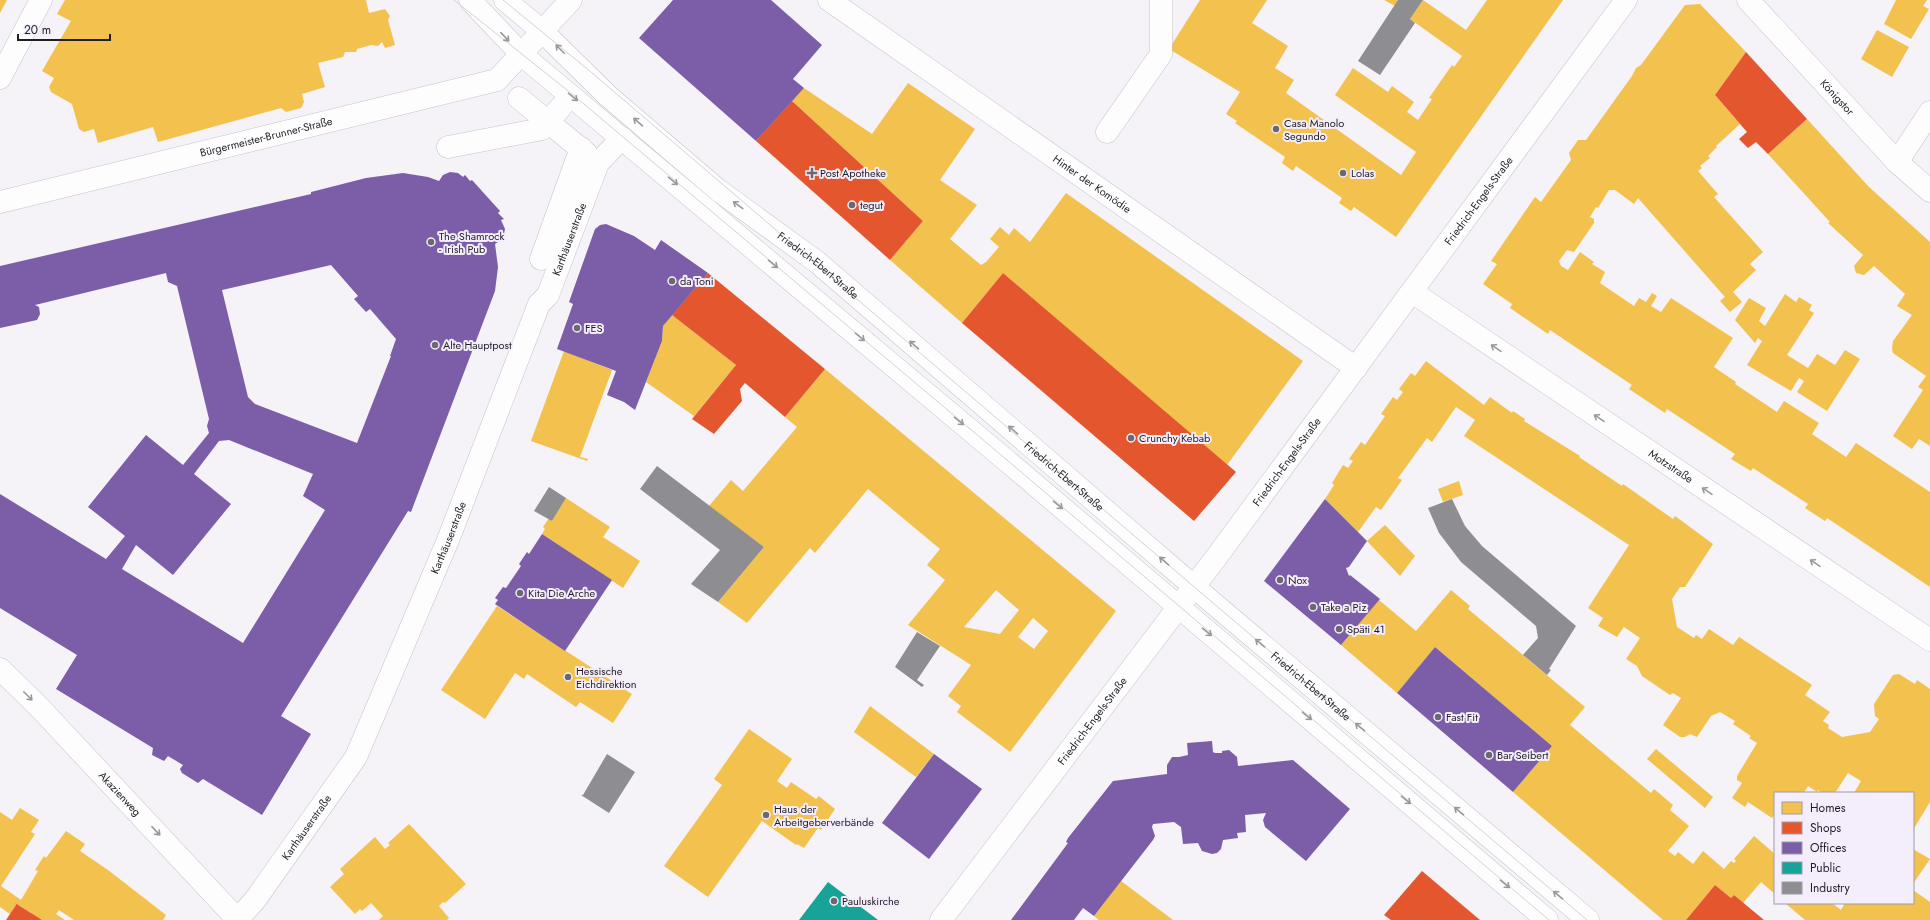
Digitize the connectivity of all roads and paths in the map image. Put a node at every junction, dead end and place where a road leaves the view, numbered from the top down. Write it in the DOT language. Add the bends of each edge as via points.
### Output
graph roads {
  1 [pos="41,0"];
  2 [pos="470,0"];
  3 [pos="505,0"];
  4 [pos="571,0"];
  5 [pos="829,0"];
  6 [pos="1161,0"];
  7 [pos="1626,0"];
  8 [pos="1748,0"];
  9 [pos="542,31"];
  10 [pos="522,55"];
  11 [pos="0,78"];
  12 [pos="608,96"];
  13 [pos="519,98"];
  14 [pos="1930,112"];
  15 [pos="554,115"];
  16 [pos="1107,132"];
  17 [pos="622,138"];
  18 [pos="448,147"];
  19 [pos="1897,162"];
  20 [pos="1930,191"];
  21 [pos="0,202"];
  22 [pos="541,259"];
  23 [pos="1412,292"];
  24 [pos="1356,368"];
  25 [pos="1194,586"];
  26 [pos="1178,607"];
  27 [pos="1930,640"];
  28 [pos="0,669"];
  29 [pos="238,920"];
  30 [pos="941,920"];
  31 [pos="1547,920"];
  32 [pos="1588,920"];
  1 -- 11 [label="street"];
  2 -- 9 [label="street"];
  2 -- 10 [label="street, one-way"];
  3 -- 9 [label="street, Friedrich-Ebert-Straße"];
  4 -- 9 [label="street"];
  5 -- 24 [label="street, Hinter der Komödie"];
  6 -- 16 [label="street" via="1161,54"];
  7 -- 23 [label="street, Friedrich-Engels-Straße"];
  8 -- 19 [label="street, Königstor"];
  9 -- 10 [label="street"];
  12 -- 9 [label="street, Friedrich-Ebert-Straße, one-way"];
  10 -- 12 [label="street"];
  10 -- 17 [label="street, one-way"];
  10 -- 21 [label="street, Bürgermeister-Brunner-Straße" via="498,80"];
  25 -- 12 [label="street, Friedrich-Ebert-Straße, one-way" via="817,262 718,190"];
  13 -- 15 [label="street"];
  14 -- 19 [label="street"];
  15 -- 18 [label="street" via="542,129"];
  15 -- 22 [label="street" via="584,151"];
  17 -- 26 [label="street, one-way"];
  17 -- 29 [label="street, Karthäuserstraße" via="598,163 548,295 539,304 448,540 356,757"];
  19 -- 20 [label="street, Königstor"];
  23 -- 24 [label="street, Friedrich-Engels-Straße"];
  27 -- 23 [label="street, Motzstraße, one-way"];
  24 -- 25 [label="street, Friedrich-Engels-Straße"];
  25 -- 26 [label="street, Friedrich-Engels-Straße"];
  32 -- 25 [label="street, Friedrich-Ebert-Straße, one-way"];
  26 -- 30 [label="street, Friedrich-Engels-Straße"];
  26 -- 31 [label="street, one-way"];
  28 -- 29 [label="street, Akazienweg, one-way"];
}
